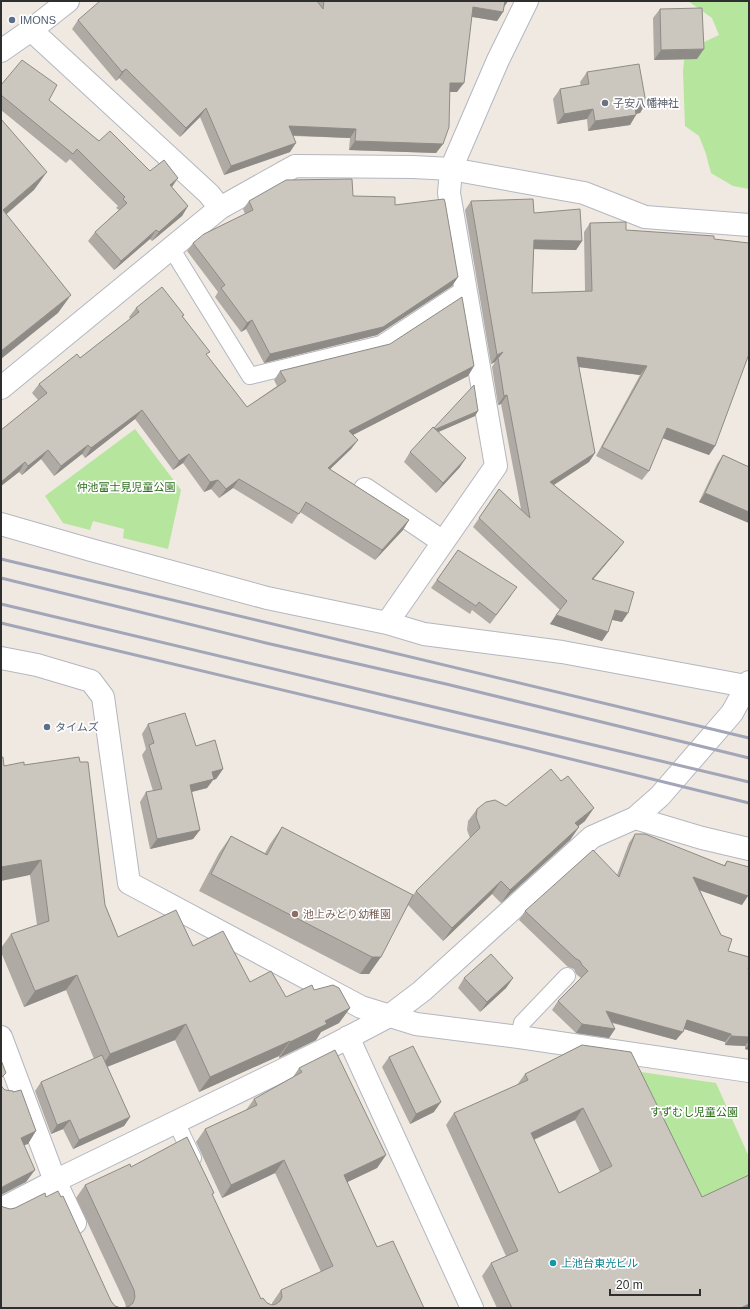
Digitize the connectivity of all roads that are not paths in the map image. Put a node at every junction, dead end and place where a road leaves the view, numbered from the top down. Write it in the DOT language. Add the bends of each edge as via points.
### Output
graph roads {
  1 [pos="68,1"];
  2 [pos="527,1"];
  3 [pos="31,30"];
  4 [pos="1,52"];
  5 [pos="451,170"];
  6 [pos="220,208"];
  7 [pos="749,225"];
  8 [pos="171,248"];
  9 [pos="466,288"];
  10 [pos="1,388"];
  11 [pos="365,489"];
  12 [pos="1,524"];
  13 [pos="443,542"];
  14 [pos="387,623"];
  15 [pos="1,658"];
  16 [pos="748,684"];
  17 [pos="635,818"];
  18 [pos="749,849"];
  19 [pos="567,976"];
  20 [pos="389,1016"];
  21 [pos="1,1037"];
  22 [pos="348,1037"];
  23 [pos="520,1037"];
  24 [pos="749,1071"];
  25 [pos="176,1122"];
  26 [pos="200,1172"];
  27 [pos="55,1181"];
  28 [pos="1,1209"];
  29 [pos="82,1239"];
  30 [pos="472,1308"];
  1 -- 3 [label="street"];
  2 -- 5 [label="street" via="498,60"];
  3 -- 4 [label="street"];
  3 -- 6 [label="street" via="209,194"];
  5 -- 6 [label="street" via="413,167 295,166"];
  5 -- 7 [label="street" via="584,193 644,217"];
  5 -- 9 [label="street" via="449,193"];
  6 -- 8 [label="street"];
  8 -- 9 [label="lane" via="250,376 381,344"];
  8 -- 10 [label="street"];
  9 -- 13 [label="street" via="496,466"];
  11 -- 13 [label="street"];
  12 -- 14 [label="street" via="267,598"];
  13 -- 14 [label="street"];
  14 -- 16 [label="street" via="424,634 562,652"];
  15 -- 20 [label="street" via="37,665 91,681 104,697 129,883 361,1007"];
  16 -- 17 [label="street" via="732,713 660,796"];
  17 -- 18 [label="street"];
  17 -- 20 [label="street" via="592,837 422,991"];
  19 -- 23 [label="lane" via="522,1023"];
  20 -- 22 [label="street"];
  20 -- 23 [label="street" via="416,1024"];
  21 -- 27 [label="street" via="15,1093"];
  22 -- 25 [label="street"];
  22 -- 30 [label="street"];
  23 -- 24 [label="street"];
  25 -- 26 [label="lane"];
  25 -- 27 [label="street"];
  27 -- 28 [label="street"];
  27 -- 29 [label="street"];
}
